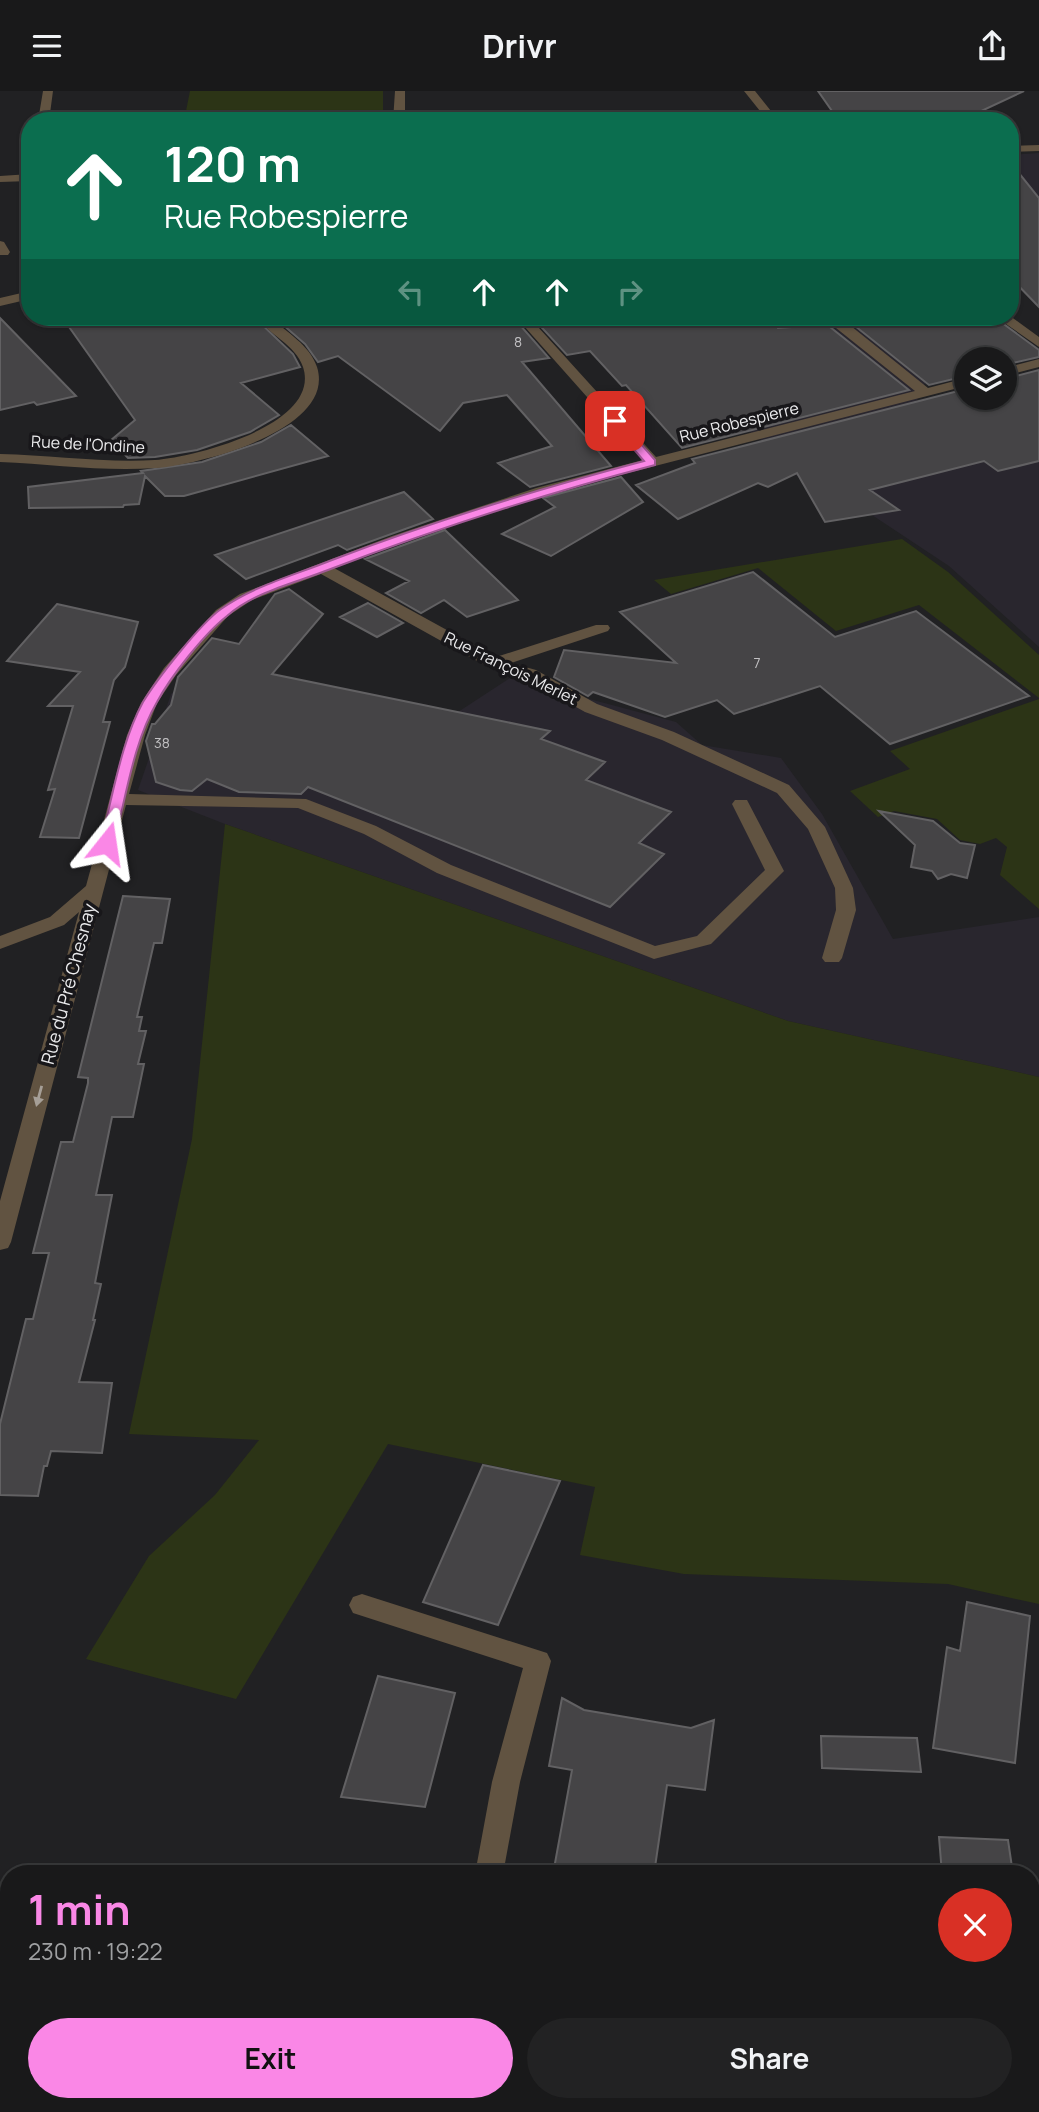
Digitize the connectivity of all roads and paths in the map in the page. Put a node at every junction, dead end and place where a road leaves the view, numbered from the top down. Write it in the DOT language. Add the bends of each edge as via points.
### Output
graph roads {
  1 [pos="48,91"];
  2 [pos="400,91"];
  3 [pos="750,91"];
  4 [pos="44,112"];
  5 [pos="399,112"];
  6 [pos="767,112"];
  7 [pos="1039,148"];
  8 [pos="1019,149"];
  9 [pos="21,178"];
  10 [pos="0,179"];
  11 [pos="21,297"];
  12 [pos="0,302"];
  13 [pos="273,326"];
  14 [pos="530,326"];
  15 [pos="842,326"];
  16 [pos="1015,326"];
  17 [pos="1039,343"];
  18 [pos="1039,363"];
  19 [pos="1017,369"];
  20 [pos="954,385"];
  21 [pos="925,392"];
  22 [pos="0,458"];
  23 [pos="652,462"];
  24 [pos="322,568"];
  25 [pos="602,628"];
  26 [pos="494,663"];
  27 [pos="119,799"];
  28 [pos="741,804"];
  29 [pos="95,888"];
  30 [pos="0,943"];
  31 [pos="832,958"];
  32 [pos="0,1242"];
  33 [pos="362,1605"];
  34 [pos="491,1865"];
  1 -- 4 [label="street"];
  2 -- 5 [label="street"];
  3 -- 6 [label="street"];
  7 -- 8 [label="street"];
  9 -- 10 [label="street"];
  11 -- 12 [label="street"];
  13 -- 22 [label="street, Rue de l'Ondine" via="300,350 310,367 312,384 293,416 266,431 158,465"];
  14 -- 23 [label="street"];
  15 -- 21 [label="street"];
  16 -- 17 [label="street"];
  18 -- 19 [label="street"];
  20 -- 21 [label="street, Rue Robespierre"];
  21 -- 23 [label="street, Rue Robespierre"];
  23 -- 24 [label="street, Rue Robespierre" via="541,491"];
  24 -- 26 [label="street, Rue François Merlet"];
  24 -- 27 [label="street, Rue du Pré Chesnay" via="222,613 149,703"];
  25 -- 26 [label="street"];
  26 -- 31 [label="street, Rue François Merlet" via="530,674 591,708 668,736 783,789 816,827 844,888 846,910"];
  27 -- 28 [label="street" via="300,803 370,830 444,869 654,953 704,940 775,871"];
  27 -- 29 [label="street, Rue du Pré Chesnay"];
  29 -- 30 [label="street" via="57,921"];
  29 -- 32 [label="street, Rue du Pré Chesnay, one-way"];
  33 -- 34 [label="street" via="538,1661 506,1782"];
}
